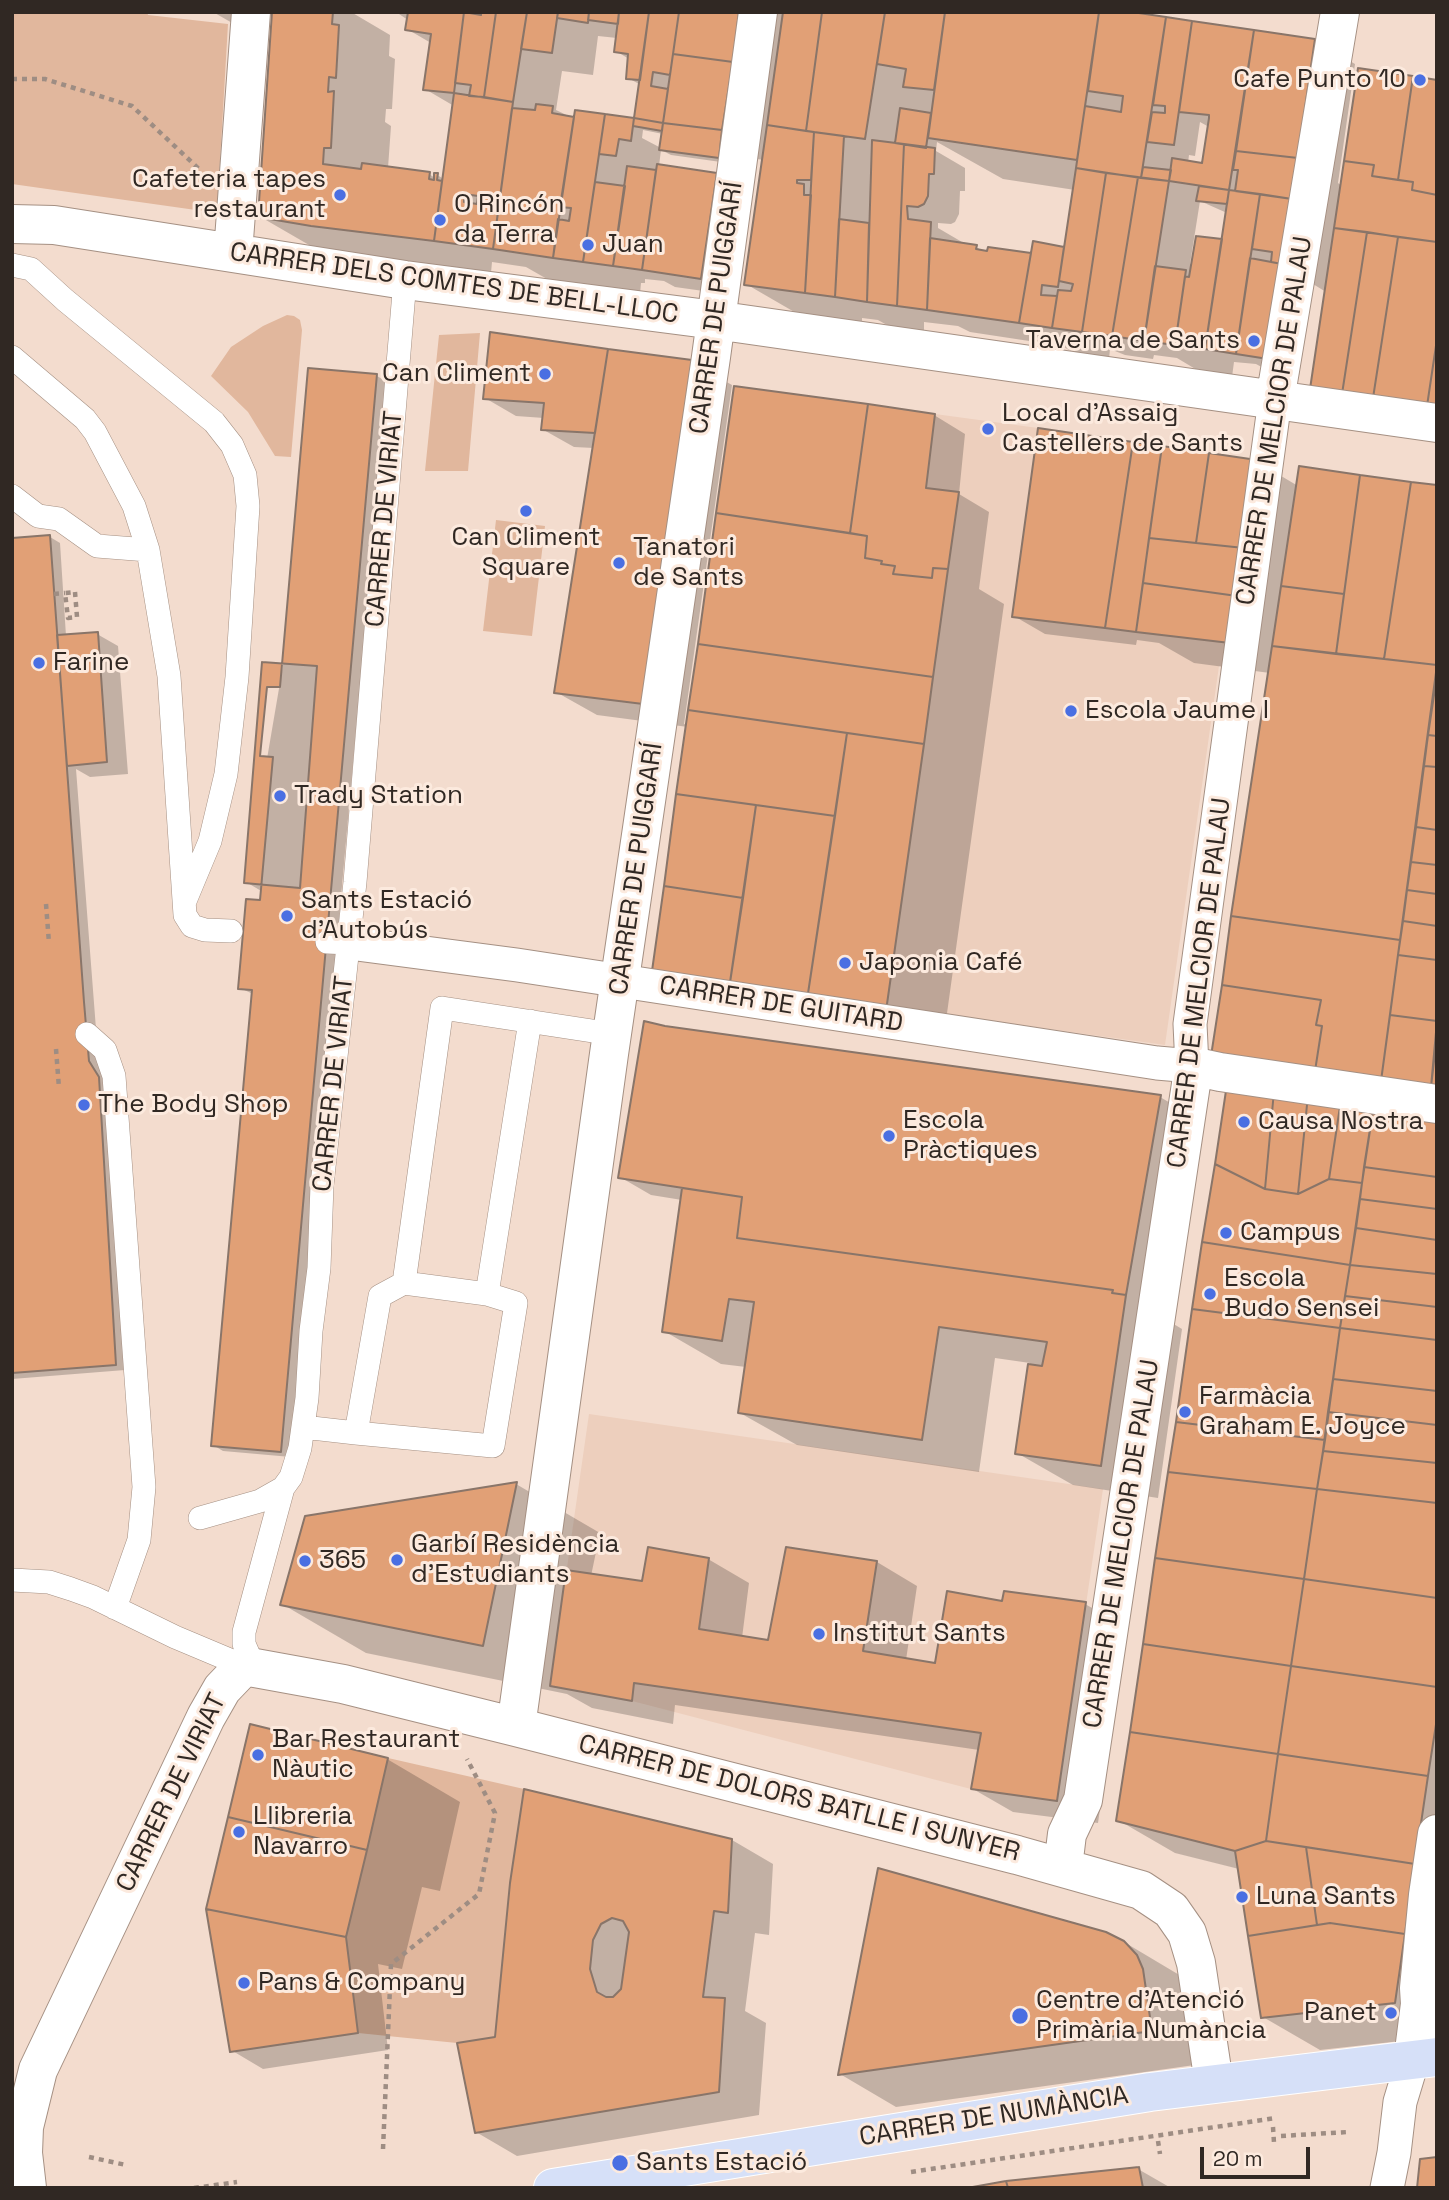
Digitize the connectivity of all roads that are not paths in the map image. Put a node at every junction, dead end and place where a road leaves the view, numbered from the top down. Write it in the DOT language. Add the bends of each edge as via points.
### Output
graph roads {
  1 [pos="251,12"];
  2 [pos="758,12"];
  3 [pos="1340,12"];
  4 [pos="12,224"];
  5 [pos="233,253"];
  6 [pos="12,265"];
  7 [pos="405,280"];
  8 [pos="715,320"];
  9 [pos="12,357"];
  10 [pos="1275,400"];
  11 [pos="1437,423"];
  12 [pos="12,496"];
  13 [pos="148,550"];
  14 [pos="185,908"];
  15 [pos="231,931"];
  16 [pos="338,943"];
  17 [pos="621,981"];
  18 [pos="530,1021"];
  19 [pos="87,1034"];
  20 [pos="612,1034"];
  21 [pos="1192,1066"];
  22 [pos="1437,1104"];
  23 [pos="404,1283"];
  24 [pos="487,1294"];
  25 [pos="303,1427"];
  26 [pos="356,1433"];
  27 [pos="283,1488"];
  28 [pos="200,1518"];
  29 [pos="12,1580"];
  30 [pos="115,1608"];
  31 [pos="249,1666"];
  32 [pos="516,1727"];
  33 [pos="1437,1834"];
  34 [pos="1063,1867"];
  35 [pos="1425,2058"];
  36 [pos="1214,2083"];
  37 [pos="27,2188"];
  38 [pos="553,2188"];
  39 [pos="1387,2188"];
  1 -- 5 [label="street"];
  2 -- 8 [label="street, CARRER DE PUIGGARÍ"];
  3 -- 10 [label="street, CARRER DE MELCIOR DE PALAU"];
  4 -- 5 [label="street, CARRER DELS COMTES DE BELL-LLOC" via="54,225"];
  5 -- 7 [label="street, CARRER DELS COMTES DE BELL-LLOC"];
  6 -- 14 [label="lane" via="31,269 214,422 232,445 245,475 248,506 226,774 210,841"];
  7 -- 8 [label="street, CARRER DELS COMTES DE BELL-LLOC"];
  7 -- 16 [label="lane, CARRER DE VIRIAT"];
  8 -- 10 [label="street, CARRER DELS COMTES DE BELL-LLOC"];
  8 -- 17 [label="street, CARRER DE PUIGGARÍ"];
  9 -- 13 [label="lane" via="95,432 126,488"];
  10 -- 11 [label="street, CARRER DELS COMTES DE BELL-LLOC"];
  10 -- 21 [label="street, CARRER DE MELCIOR DE PALAU" via="1190,1024"];
  12 -- 13 [label="lane" via="38,516 59,519 97,546"];
  13 -- 14 [label="lane" via="169,676"];
  14 -- 15 [label="lane" via="192,926"];
  16 -- 17 [label="street, CARRER DE GUITARD"];
  16 -- 25 [label="lane, CARRER DE VIRIAT" via="319,1268"];
  17 -- 20 [label="street, CARRER DE PUIGGARÍ"];
  17 -- 21 [label="street, CARRER DE GUITARD"];
  18 -- 20 [label="lane"];
  18 -- 23 [label="lane" via="442,1008"];
  18 -- 24 [label="lane"];
  19 -- 30 [label="lane" via="105,1050 114,1076 144,1487 135,1556"];
  20 -- 32 [label="street, CARRER DE PUIGGARÍ"];
  21 -- 22 [label="street"];
  21 -- 34 [label="street, CARRER DE MELCIOR DE PALAU" via="1083,1800 1068,1834"];
  23 -- 24 [label="lane"];
  23 -- 26 [label="lane" via="380,1296"];
  24 -- 26 [label="lane" via="516,1303 493,1447"];
  25 -- 26 [label="lane"];
  25 -- 27 [label="lane, CARRER DE VIRIAT" via="296,1464"];
  27 -- 28 [label="lane" via="260,1501"];
  27 -- 31 [label="lane, CARRER DE VIRIAT" via="244,1632"];
  29 -- 30 [label="lane" via="49,1582"];
  30 -- 31 [label="lane"];
  31 -- 32 [label="street, CARRER DE DOLORS BATLLE I SUNYER"];
  31 -- 37 [label="street, CARRER DE VIRIAT" via="222,1689 206,1717 37,2070 23,2127"];
  32 -- 34 [label="street, CARRER DE DOLORS BATLLE I SUNYER"];
  33 -- 35 [label="street" via="1419,1988"];
  34 -- 36 [label="street, CARRER DE DOLORS BATLLE I SUNYER" via="1140,1890 1171,1910 1188,1933"];
  35 -- 36 [label="main road, CARRER DE NUMÀNCIA"];
  35 -- 39 [label="street" via="1400,2102"];
  36 -- 38 [label="main road, CARRER DE NUMÀNCIA"];
}
